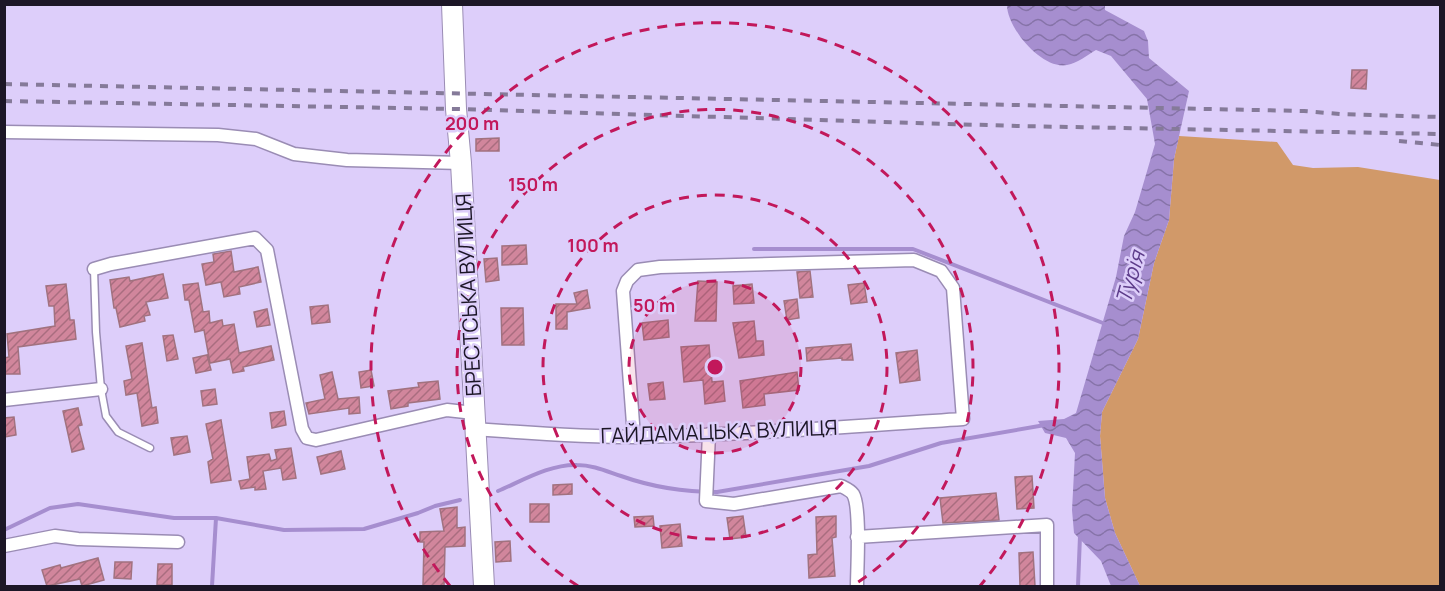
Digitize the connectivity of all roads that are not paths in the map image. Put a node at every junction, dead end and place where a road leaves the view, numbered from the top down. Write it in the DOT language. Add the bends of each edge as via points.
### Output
graph roads {
  1 [pos="452,4"];
  2 [pos="4,132"];
  3 [pos="461,163"];
  4 [pos="94,269"];
  5 [pos="101,389"];
  6 [pos="4,400"];
  7 [pos="475,421"];
  8 [pos="709,434"];
  9 [pos="634,437"];
  10 [pos="150,448"];
  11 [pos="857,537"];
  12 [pos="178,542"];
  13 [pos="4,546"];
  14 [pos="484,586"];
  15 [pos="857,586"];
  16 [pos="1047,586"];
  1 -- 3 [label="main road, БРЕСТСЬКА ВУЛИЦЯ"];
  2 -- 3 [label="street" via="218,135 256,139 294,154 347,160"];
  3 -- 7 [label="main road, БРЕСТСЬКА ВУЛИЦЯ"];
  4 -- 5 [label="lane"];
  4 -- 7 [label="street, ГАЙДАМАЦЬКА ВУЛИЦЯ" via="255,238 267,250 302,429 307,438 316,440 447,410"];
  5 -- 6 [label="street"];
  5 -- 10 [label="lane" via="106,416 118,432"];
  7 -- 9 [label="street, ГАЙДАМАЦЬКА ВУЛИЦЯ" via="545,435"];
  7 -- 14 [label="main road, БРЕСТСЬКА ВУЛИЦЯ"];
  8 -- 9 [label="street, ГАЙДАМАЦЬКА ВУЛИЦЯ"];
  8 -- 9 [label="street, ГАЙДАМАЦЬКА ВУЛИЦЯ" via="963,419 953,288 941,271 914,260 638,270 623,291"];
  8 -- 11 [label="street" via="705,500 734,504 841,486 856,502"];
  11 -- 15 [label="street"];
  11 -- 16 [label="street" via="1047,525"];
  12 -- 13 [label="street" via="55,536"];
}
